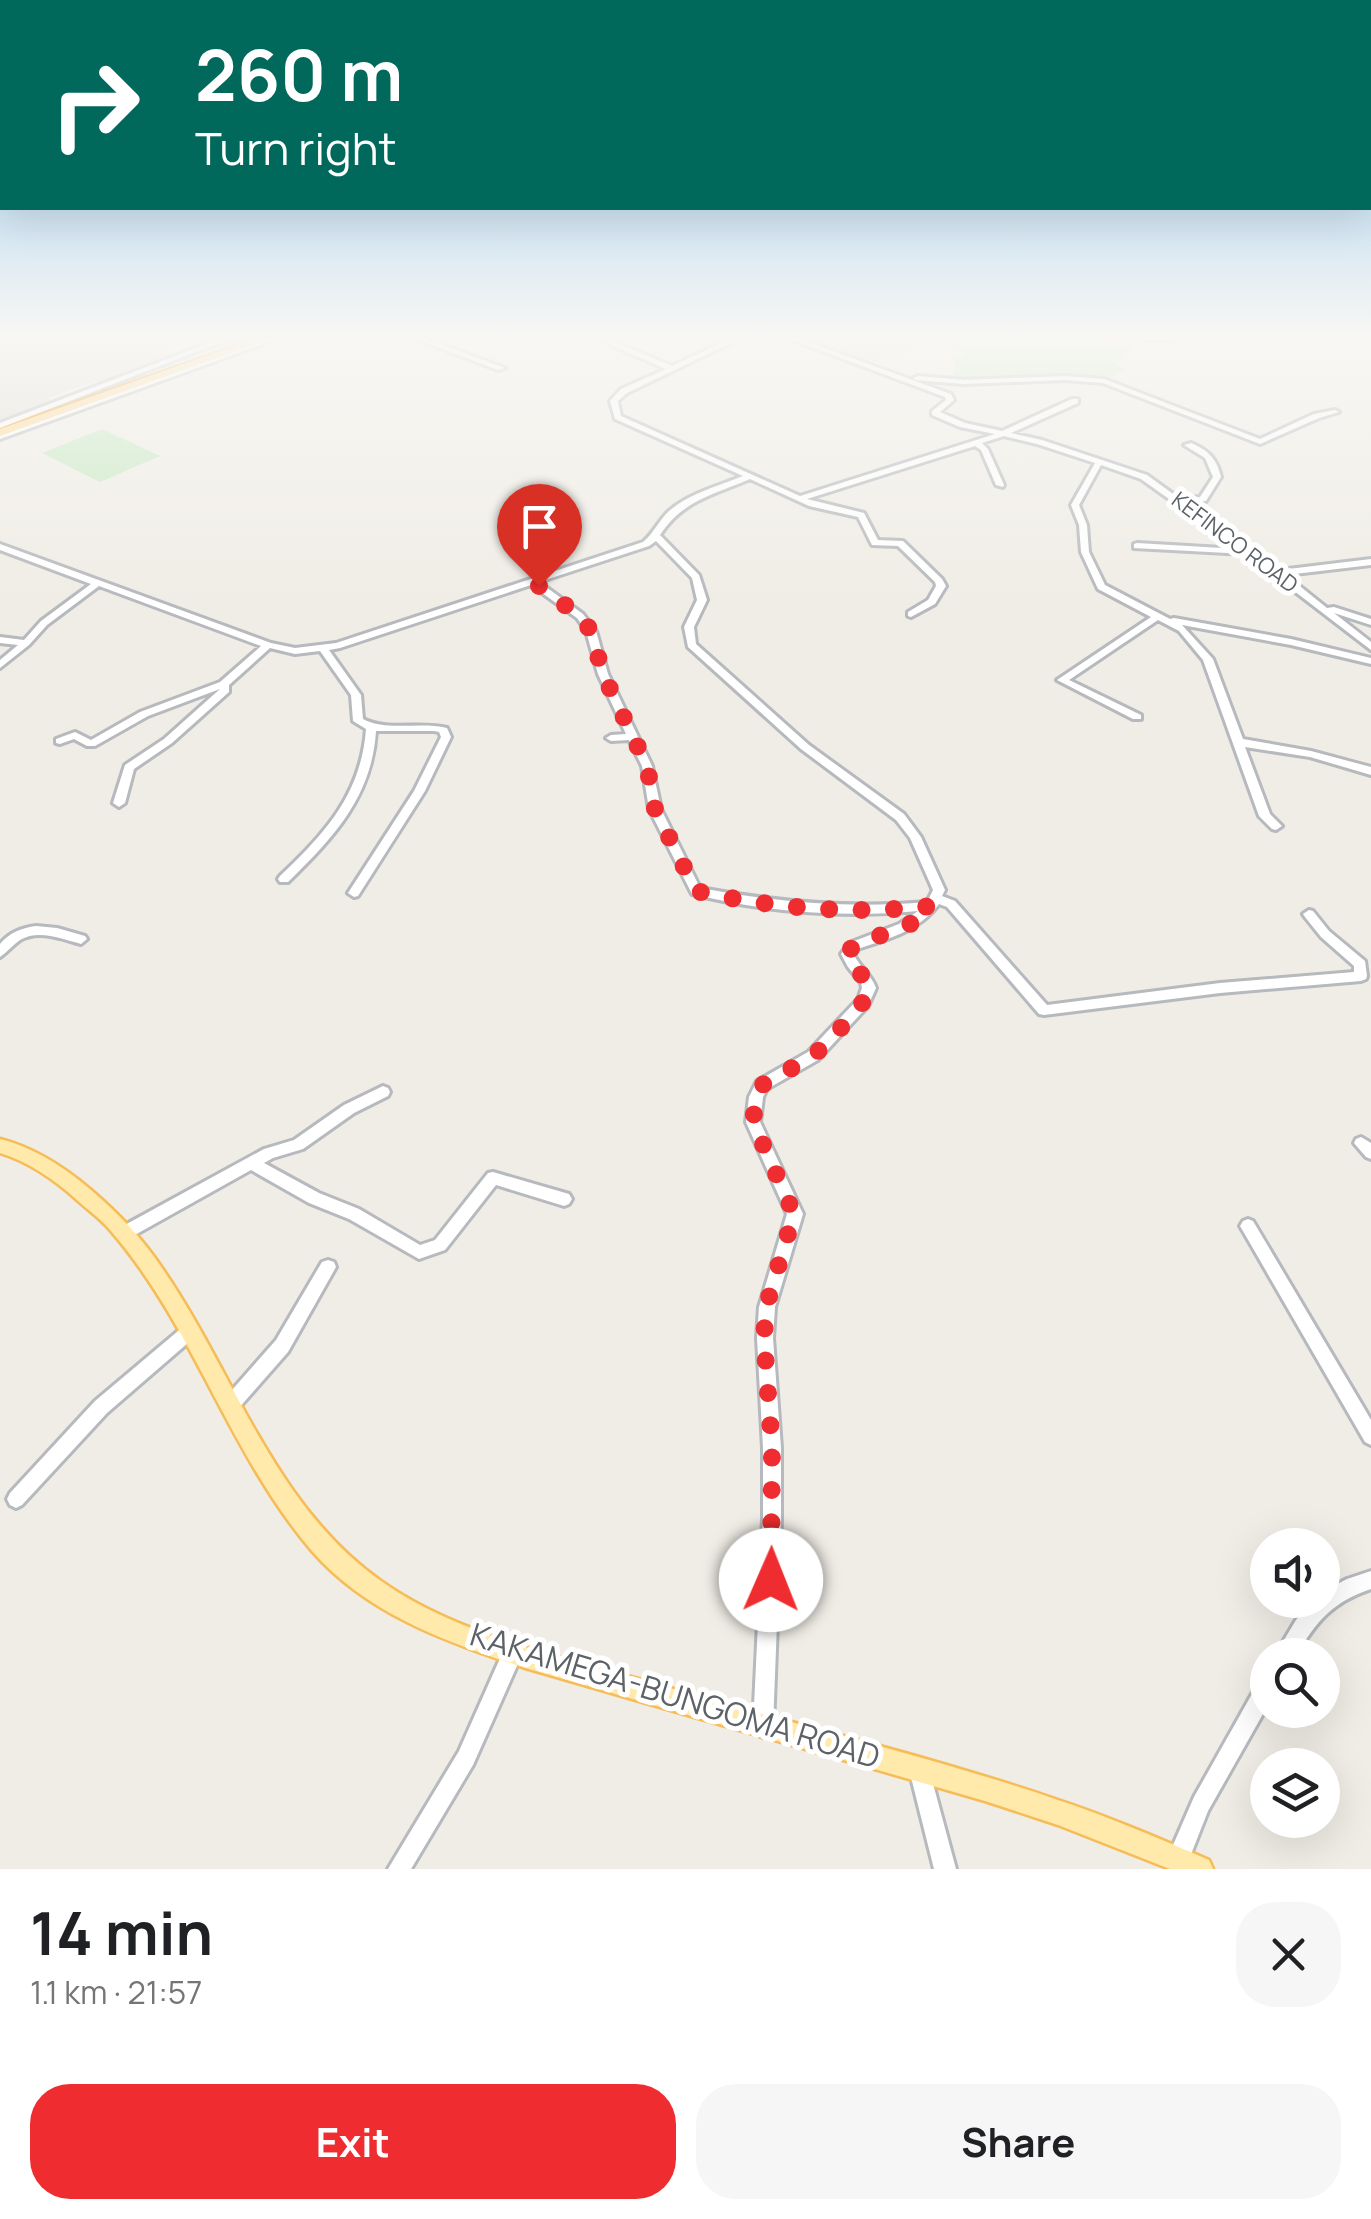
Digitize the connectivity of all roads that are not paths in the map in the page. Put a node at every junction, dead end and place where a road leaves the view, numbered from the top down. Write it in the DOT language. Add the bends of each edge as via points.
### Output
graph roads {
  1 [pos="637,425"];
  2 [pos="971,425"];
  3 [pos="1022,425"];
  4 [pos="1217,425"];
  5 [pos="1297,425"];
  6 [pos="1001,435"];
  7 [pos="976,442"];
  8 [pos="1188,445"];
  9 [pos="1100,461"];
  10 [pos="751,476"];
  11 [pos="1000,485"];
  12 [pos="802,498"];
  13 [pos="1182,501"];
  14 [pos="657,537"];
  15 [pos="1137,546"];
  16 [pos="4,551"];
  17 [pos="1247,552"];
  18 [pos="1368,565"];
  19 [pos="1278,574"];
  20 [pos="532,581"];
  21 [pos="98,584"];
  22 [pos="1320,605"];
  23 [pos="910,614"];
  24 [pos="1162,618"];
  25 [pos="1371,622"];
  26 [pos="0,640"];
  27 [pos="26,643"];
  28 [pos="268,645"];
  29 [pos="1371,647"];
  30 [pos="324,650"];
  31 [pos="1371,661"];
  32 [pos="0,665"];
  33 [pos="224,684"];
  34 [pos="1137,717"];
  35 [pos="371,728"];
  36 [pos="630,737"];
  37 [pos="611,738"];
  38 [pos="60,742"];
  39 [pos="1238,742"];
  40 [pos="1371,771"];
  41 [pos="119,803"];
  42 [pos="1276,826"];
  43 [pos="284,879"];
  44 [pos="354,893"];
  45 [pos="934,902"];
  46 [pos="1309,914"];
  47 [pos="80,939"];
  48 [pos="0,952"];
  49 [pos="383,1092"];
  50 [pos="0,1146"];
  51 [pos="253,1164"];
  52 [pos="564,1200"];
  53 [pos="1248,1226"];
  54 [pos="128,1231"];
  55 [pos="328,1268"];
  56 [pos="190,1331"];
  57 [pos="232,1404"];
  58 [pos="1371,1436"];
  59 [pos="16,1500"];
  60 [pos="1371,1580"];
  61 [pos="1297,1638"];
  62 [pos="513,1652"];
  63 [pos="1250,1717"];
  64 [pos="764,1727"];
  65 [pos="919,1769"];
  66 [pos="1178,1859"];
  67 [pos="399,1869"];
  68 [pos="945,1869"];
  69 [pos="1200,1869"];
  1 -- 10 [label="street"];
  2 -- 6 [label="street, KEFINCO ROAD"];
  3 -- 6 [label="street"];
  4 -- 5 [label="street" via="1260,442"];
  6 -- 7 [label="street"];
  6 -- 9 [label="street, KEFINCO ROAD"];
  7 -- 11 [label="street"];
  7 -- 12 [label="street"];
  8 -- 13 [label="street" via="1214,459 1217,477 1204,499"];
  9 -- 13 [label="street, KEFINCO ROAD"];
  9 -- 24 [label="street" via="1075,505 1084,552 1101,587"];
  10 -- 12 [label="street"];
  10 -- 14 [label="street" via="678,509"];
  12 -- 23 [label="street" via="860,515 875,543 900,543 925,566 941,586 932,602"];
  13 -- 17 [label="street, KEFINCO ROAD"];
  14 -- 20 [label="street"];
  14 -- 45 [label="street" via="696,577 702,600 689,627 691,645 804,747 900,817 936,880"];
  15 -- 17 [label="street"];
  16 -- 21 [label="street"];
  17 -- 19 [label="street, KEFINCO ROAD"];
  18 -- 19 [label="street"];
  19 -- 22 [label="street, KEFINCO ROAD"];
  20 -- 30 [label="street"];
  20 -- 36 [label="street" via="591,631"];
  21 -- 27 [label="street"];
  21 -- 28 [label="street"];
  22 -- 25 [label="street"];
  22 -- 29 [label="street"];
  24 -- 31 [label="street"];
  24 -- 34 [label="street" via="1061,681"];
  24 -- 39 [label="street" via="1182,629 1208,659"];
  26 -- 27 [label="street"];
  27 -- 32 [label="street"];
  28 -- 30 [label="street"];
  28 -- 33 [label="street"];
  30 -- 35 [label="street" via="351,686 358,720"];
  33 -- 38 [label="street" via="144,714 96,743 81,735"];
  33 -- 41 [label="street" via="179,732 130,767"];
  35 -- 43 [label="street" via="358,790"];
  35 -- 44 [label="street" via="443,730 446,737 420,791"];
  36 -- 37 [label="street"];
  36 -- 45 [label="street" via="647,766 655,809 696,891 824,910 885,911"];
  39 -- 40 [label="street"];
  39 -- 42 [label="street" via="1265,816"];
  45 -- 46 [label="street" via="951,904 1044,1010 1361,976 1360,964"];
  45 -- 64 [label="street" via="915,922 853,946 850,964 868,981 863,1002 813,1056 762,1085 756,1097 753,1122 794,1214 770,1291 764,1338 772,1484"];
  47 -- 48 [label="street" via="22,932"];
  49 -- 51 [label="street" via="298,1145"];
  50 -- 54 [label="main road, KAKAMEGA-BUNGOMA ROAD" via="47,1166"];
  51 -- 52 [label="street" via="419,1252 440,1245 493,1178"];
  51 -- 54 [label="street"];
  53 -- 58 [label="street"];
  54 -- 56 [label="main road, KAKAMEGA-BUNGOMA ROAD"];
  55 -- 57 [label="street" via="282,1346"];
  56 -- 57 [label="main road, KAKAMEGA-BUNGOMA ROAD"];
  56 -- 59 [label="street" via="101,1407"];
  57 -- 62 [label="main road, KAKAMEGA-BUNGOMA ROAD" via="305,1524 339,1560 412,1612"];
  60 -- 61 [label="street" via="1318,1604"];
  62 -- 64 [label="main road, KAKAMEGA-BUNGOMA ROAD"];
  62 -- 67 [label="street" via="466,1758"];
  63 -- 66 [label="street"];
  64 -- 65 [label="main road, KAKAMEGA-BUNGOMA ROAD"];
  65 -- 66 [label="main road, KAKAMEGA-BUNGOMA ROAD"];
  65 -- 68 [label="street"];
  66 -- 69 [label="main road, KAKAMEGA-BUNGOMA ROAD"];
}
